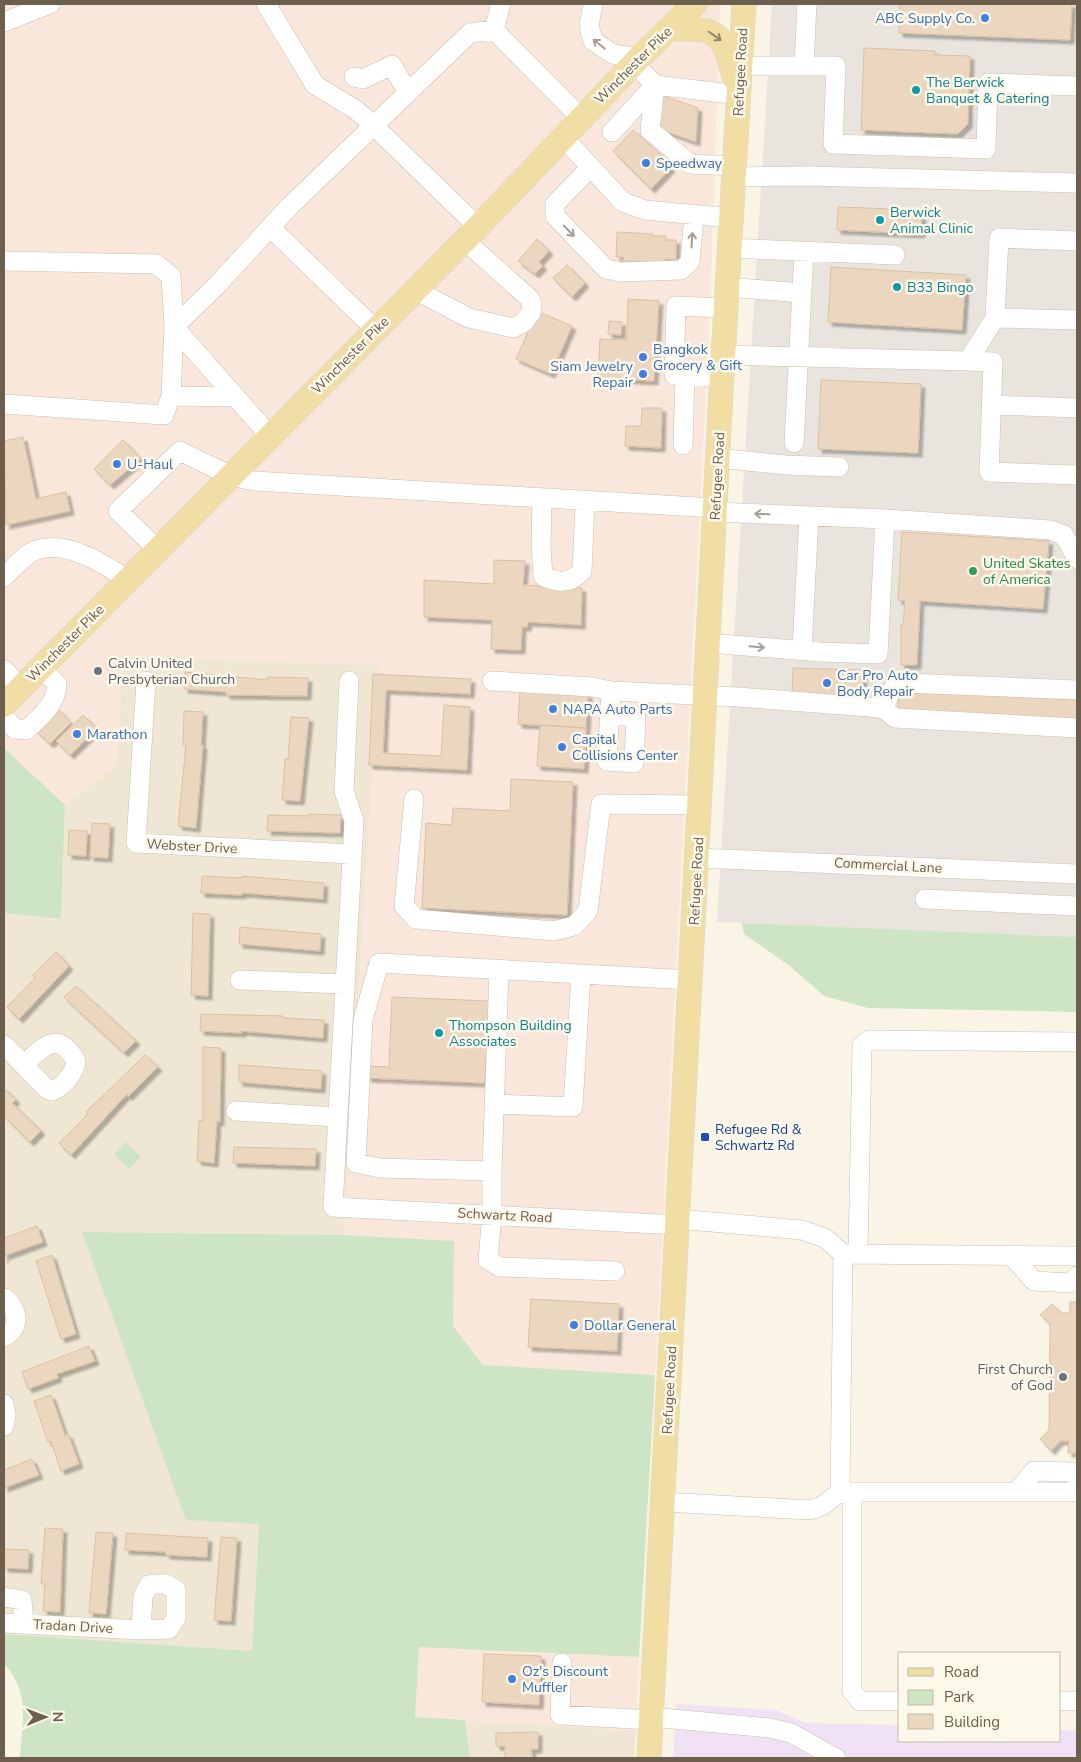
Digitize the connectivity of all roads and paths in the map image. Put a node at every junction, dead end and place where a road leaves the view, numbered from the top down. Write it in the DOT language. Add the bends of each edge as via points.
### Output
graph roads {
  1 [pos="50,4"];
  2 [pos="266,4"];
  3 [pos="501,4"];
  4 [pos="593,4"];
  5 [pos="695,4"];
  6 [pos="744,4"];
  7 [pos="807,4"];
  8 [pos="4,22"];
  9 [pos="668,29"];
  10 [pos="494,30"];
  11 [pos="637,61"];
  12 [pos="740,66"];
  13 [pos="804,66"];
  14 [pos="354,77"];
  15 [pos="655,86"];
  16 [pos="1077,86"];
  17 [pos="408,93"];
  18 [pos="739,95"];
  19 [pos="582,118"];
  20 [pos="373,126"];
  21 [pos="612,132"];
  22 [pos="563,137"];
  23 [pos="833,144"];
  24 [pos="986,149"];
  25 [pos="591,167"];
  26 [pos="734,171"];
  27 [pos="831,176"];
  28 [pos="986,179"];
  29 [pos="1077,183"];
  30 [pos="694,215"];
  31 [pos="731,218"];
  32 [pos="271,228"];
  33 [pos="471,233"];
  34 [pos="1077,241"];
  35 [pos="730,248"];
  36 [pos="804,252"];
  37 [pos="895,255"];
  38 [pos="4,261"];
  39 [pos="415,290"];
  40 [pos="802,293"];
  41 [pos="726,298"];
  42 [pos="994,318"];
  43 [pos="1077,320"];
  44 [pos="174,327"];
  45 [pos="375,329"];
  46 [pos="798,358"];
  47 [pos="968,361"];
  48 [pos="722,366"];
  49 [pos="685,375"];
  50 [pos="171,396"];
  51 [pos="236,397"];
  52 [pos="4,404"];
  53 [pos="992,405"];
  54 [pos="1077,408"];
  55 [pos="270,436"];
  56 [pos="794,443"];
  57 [pos="683,445"];
  58 [pos="718,458"];
  59 [pos="839,467"];
  60 [pos="1075,475"];
  61 [pos="230,476"];
  62 [pos="542,498"];
  63 [pos="586,501"];
  64 [pos="715,510"];
  65 [pos="809,516"];
  66 [pos="885,519"];
  67 [pos="158,550"];
  68 [pos="1077,559"];
  69 [pos="4,577"];
  70 [pos="128,580"];
  71 [pos="708,643"];
  72 [pos="802,650"];
  73 [pos="41,668"];
  74 [pos="4,670"];
  75 [pos="146,681"];
  76 [pos="349,681"];
  77 [pos="492,681"];
  78 [pos="21,687"];
  79 [pos="1077,690"];
  80 [pos="611,691"];
  81 [pos="706,696"];
  82 [pos="4,705"];
  83 [pos="884,709"];
  84 [pos="609,716"];
  85 [pos="4,717"];
  86 [pos="1077,728"];
  87 [pos="414,799"];
  88 [pos="700,805"];
  89 [pos="352,854"];
  90 [pos="698,858"];
  91 [pos="1077,874"];
  92 [pos="925,899"];
  93 [pos="1077,906"];
  94 [pos="499,970"];
  95 [pos="581,974"];
  96 [pos="240,980"];
  97 [pos="691,980"];
  98 [pos="344,984"];
  99 [pos="1077,1042"];
  100 [pos="4,1046"];
  101 [pos="24,1065"];
  102 [pos="494,1104"];
  103 [pos="236,1112"];
  104 [pos="336,1117"];
  105 [pos="492,1170"];
  106 [pos="492,1214"];
  107 [pos="678,1222"];
  108 [pos="851,1254"];
  109 [pos="1011,1255"];
  110 [pos="1077,1256"];
  111 [pos="615,1271"];
  112 [pos="1077,1276"];
  113 [pos="4,1298"];
  114 [pos="4,1337"];
  115 [pos="4,1404"];
  116 [pos="4,1426"];
  117 [pos="1077,1477"];
  118 [pos="846,1492"];
  119 [pos="1016,1492"];
  120 [pos="1077,1492"];
  121 [pos="664,1502"];
  122 [pos="4,1597"];
  123 [pos="4,1622"];
  124 [pos="24,1624"];
  125 [pos="141,1630"];
  126 [pos="562,1663"];
  127 [pos="898,1701"];
  128 [pos="1061,1701"];
  129 [pos="1077,1701"];
  130 [pos="652,1718"];
  131 [pos="649,1758"];
  132 [pos="836,1758"];
  1 -- 8 [label="street"];
  2 -- 20 [label="street" via="315,85 356,110"];
  3 -- 10 [label="street"];
  11 -- 4 [label="street, one-way" via="613,54 593,41 589,26"];
  5 -- 9 [label="main road, Winchester Pike"];
  6 -- 12 [label="main road, Refugee Road"];
  7 -- 13 [label="street"];
  9 -- 11 [label="main road, Winchester Pike"];
  9 -- 18 [label="main road, one-way" via="702,29 718,36 724,42"];
  10 -- 17 [label="street" via="470,33"];
  10 -- 19 [label="street"];
  11 -- 15 [label="street"];
  11 -- 19 [label="main road, Winchester Pike"];
  12 -- 13 [label="street"];
  12 -- 18 [label="main road, Refugee Road"];
  13 -- 23 [label="street" via="836,66"];
  14 -- 17 [label="street" via="364,79 392,65"];
  15 -- 18 [label="street"];
  15 -- 21 [label="street"];
  15 -- 26 [label="street" via="650,130 690,164"];
  16 -- 24 [label="street" via="988,84"];
  17 -- 20 [label="street"];
  18 -- 26 [label="main road, Refugee Road"];
  19 -- 22 [label="main road, Winchester Pike"];
  20 -- 32 [label="street"];
  20 -- 33 [label="street"];
  22 -- 25 [label="street"];
  22 -- 33 [label="main road, Winchester Pike"];
  23 -- 24 [label="street"];
  23 -- 27 [label="street"];
  24 -- 28 [label="street"];
  25 -- 30 [label="street" via="623,202 644,210"];
  25 -- 30 [label="street, one-way" via="555,204 555,216 606,269 620,272 681,270 690,262"];
  26 -- 27 [label="street"];
  26 -- 31 [label="main road, Refugee Road"];
  27 -- 28 [label="street"];
  28 -- 29 [label="street"];
  30 -- 31 [label="street"];
  31 -- 35 [label="main road, Refugee Road"];
  32 -- 44 [label="street"];
  32 -- 45 [label="street"];
  33 -- 39 [label="main road, Winchester Pike"];
  33 -- 39 [label="street" via="532,304 531,313 523,323 513,328 469,318"];
  34 -- 42 [label="street" via="999,238"];
  35 -- 36 [label="street"];
  35 -- 41 [label="main road, Refugee Road"];
  36 -- 37 [label="street"];
  36 -- 40 [label="street"];
  38 -- 44 [label="street" via="156,264 171,276"];
  39 -- 45 [label="main road, Winchester Pike"];
  40 -- 41 [label="street"];
  40 -- 46 [label="street"];
  41 -- 48 [label="main road, Refugee Road"];
  41 -- 49 [label="street" via="676,306 674,374"];
  42 -- 43 [label="street"];
  42 -- 47 [label="street"];
  44 -- 50 [label="street"];
  44 -- 51 [label="street"];
  45 -- 55 [label="main road, Winchester Pike"];
  46 -- 47 [label="street"];
  46 -- 48 [label="street"];
  46 -- 56 [label="street"];
  47 -- 53 [label="street" via="993,362"];
  48 -- 49 [label="street"];
  48 -- 58 [label="main road, Refugee Road"];
  49 -- 57 [label="street"];
  50 -- 51 [label="street"];
  50 -- 52 [label="street" via="164,415"];
  51 -- 55 [label="street"];
  53 -- 54 [label="street"];
  53 -- 60 [label="street" via="989,472"];
  55 -- 61 [label="main road, Winchester Pike"];
  58 -- 59 [label="street"];
  58 -- 64 [label="main road, Refugee Road"];
  61 -- 62 [label="street" via="254,481"];
  61 -- 67 [label="main road, Winchester Pike"];
  61 -- 67 [label="street" via="180,451 118,511"];
  62 -- 63 [label="street"];
  62 -- 63 [label="street" via="541,563 543,576 553,581 571,579 582,571"];
  63 -- 64 [label="street"];
  65 -- 64 [label="street, one-way"];
  64 -- 71 [label="main road, Refugee Road"];
  65 -- 66 [label="street"];
  65 -- 72 [label="street"];
  66 -- 68 [label="street" via="1050,530 1064,535"];
  66 -- 72 [label="street" via="878,654"];
  67 -- 70 [label="main road, Winchester Pike"];
  69 -- 70 [label="street" via="31,553 56,548 84,554"];
  70 -- 73 [label="main road, Winchester Pike"];
  71 -- 72 [label="street, one-way"];
  71 -- 81 [label="main road, Refugee Road"];
  73 -- 78 [label="main road, Winchester Pike"];
  73 -- 85 [label="street" via="57,684 57,694 40,719 26,730 15,729"];
  74 -- 78 [label="street"];
  75 -- 89 [label="street, Webster Drive" via="136,843"];
  76 -- 89 [label="street" via="344,791 354,821"];
  77 -- 80 [label="street"];
  78 -- 82 [label="main road, Winchester Pike"];
  79 -- 83 [label="street" via="905,683 889,692"];
  80 -- 81 [label="street"];
  80 -- 84 [label="street"];
  81 -- 83 [label="street"];
  81 -- 88 [label="main road, Refugee Road"];
  83 -- 86 [label="street" via="895,718"];
  87 -- 88 [label="street" via="404,906 416,919 553,931 574,926 588,911 601,804"];
  88 -- 90 [label="main road, Refugee Road"];
  89 -- 98 [label="street"];
  90 -- 91 [label="street, Commercial Lane"];
  90 -- 97 [label="main road, Refugee Road"];
  92 -- 93 [label="street"];
  94 -- 95 [label="street"];
  94 -- 102 [label="street"];
  94 -- 105 [label="street" via="379,963 363,1020 356,1163 380,1168"];
  95 -- 97 [label="street"];
  95 -- 102 [label="street" via="572,1107"];
  96 -- 98 [label="street"];
  97 -- 107 [label="main road, Refugee Road"];
  98 -- 104 [label="street"];
  99 -- 108 [label="street" via="870,1040 862,1046"];
  100 -- 101 [label="street"];
  102 -- 105 [label="street"];
  103 -- 104 [label="street"];
  104 -- 106 [label="street, Schwartz Road" via="333,1207"];
  105 -- 106 [label="street"];
  106 -- 107 [label="street, Schwartz Road"];
  106 -- 111 [label="street" via="488,1260 500,1267"];
  107 -- 108 [label="street, Schwartz Road" via="802,1230 825,1238"];
  107 -- 121 [label="main road, Refugee Road"];
  108 -- 109 [label="street"];
  108 -- 118 [label="street"];
  109 -- 110 [label="street"];
  109 -- 112 [label="street" via="1034,1281 1070,1283"];
  113 -- 114 [label="street" via="14,1309 16,1323 13,1331"];
  115 -- 116 [label="street"];
  117 -- 119 [label="street" via="1072,1472 1034,1471"];
  118 -- 119 [label="street"];
  118 -- 121 [label="street" via="810,1510"];
  118 -- 127 [label="street" via="852,1691 860,1701"];
  119 -- 120 [label="street"];
  121 -- 130 [label="main road, Refugee Road"];
  122 -- 124 [label="street" via="22,1600"];
  123 -- 124 [label="street, Tradan Drive"];
  124 -- 125 [label="street, Tradan Drive"];
  126 -- 130 [label="street" via="560,1715"];
  128 -- 129 [label="street"];
  130 -- 131 [label="main road, Refugee Road"];
  130 -- 132 [label="street" via="770,1728 791,1733"];
}
